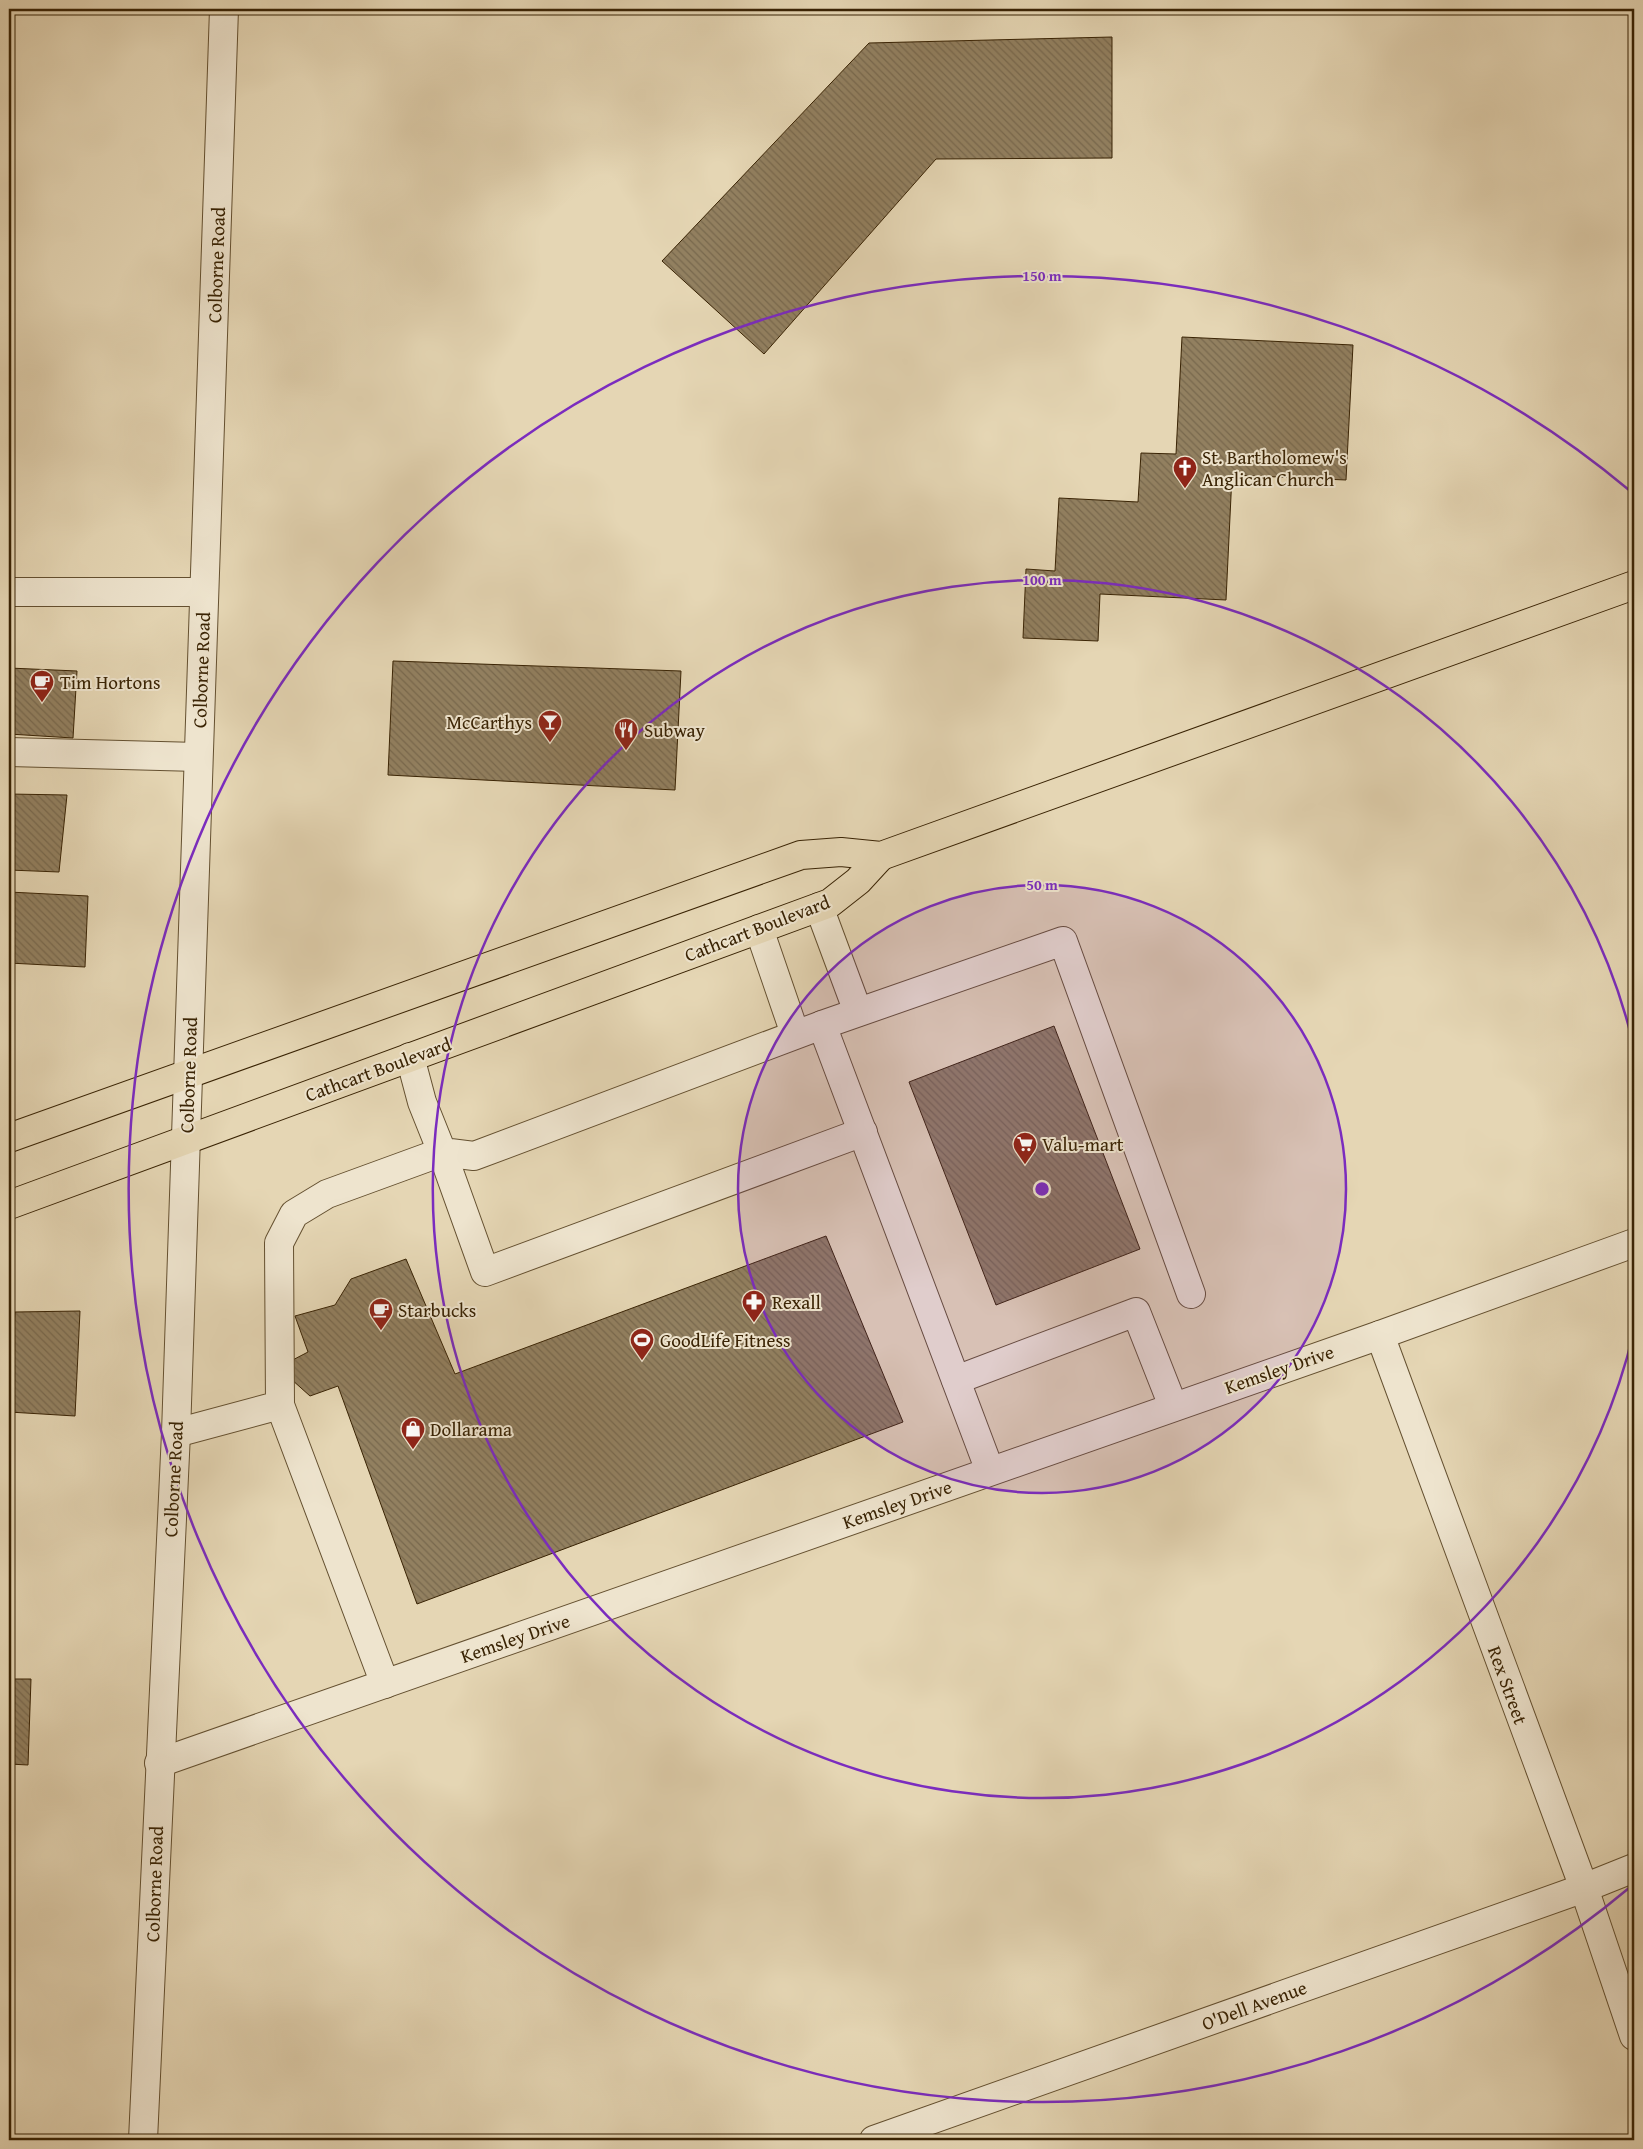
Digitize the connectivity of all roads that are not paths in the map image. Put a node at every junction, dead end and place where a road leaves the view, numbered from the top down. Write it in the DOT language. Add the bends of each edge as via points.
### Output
graph roads {
  1 [pos="224,9"];
  2 [pos="1634,585"];
  3 [pos="9,592"];
  4 [pos="204,592"];
  5 [pos="9,739"];
  6 [pos="9,752"];
  7 [pos="94,755"];
  8 [pos="198,757"];
  9 [pos="881,856"];
  10 [pos="819,907"];
  11 [pos="759,929"];
  12 [pos="858,1012"];
  13 [pos="822,1025"];
  14 [pos="795,1034"];
  15 [pos="410,1058"];
  16 [pos="188,1075"];
  17 [pos="863,1132"];
  18 [pos="9,1138"];
  19 [pos="186,1140"];
  20 [pos="442,1152"];
  21 [pos="9,1205"];
  22 [pos="1634,1243"];
  23 [pos="1190,1294"];
  24 [pos="1380,1335"];
  25 [pos="956,1380"];
  26 [pos="280,1405"];
  27 [pos="1173,1406"];
  28 [pos="176,1433"];
  29 [pos="990,1471"];
  30 [pos="385,1684"];
  31 [pos="159,1763"];
  32 [pos="1634,1868"];
  33 [pos="1584,1888"];
  34 [pos="1634,2036"];
  35 [pos="143,2140"];
  36 [pos="874,2140"];
  1 -- 4 [label="street, Colborne Road"];
  2 -- 9 [label="main road"];
  3 -- 4 [label="street"];
  4 -- 8 [label="street, Colborne Road"];
  5 -- 7 [label="street" via="78,742"];
  6 -- 7 [label="street"];
  7 -- 8 [label="street"];
  8 -- 16 [label="street, Colborne Road"];
  9 -- 10 [label="main road, Cathcart Boulevard" via="858,881 830,903"];
  9 -- 16 [label="main road" via="841,852 801,855"];
  10 -- 11 [label="main road, Cathcart Boulevard"];
  10 -- 12 [label="street"];
  11 -- 14 [label="street"];
  11 -- 15 [label="main road, Cathcart Boulevard"];
  12 -- 13 [label="street"];
  12 -- 23 [label="street" via="1063,941"];
  13 -- 14 [label="street"];
  13 -- 17 [label="street"];
  14 -- 20 [label="street" via="474,1156"];
  15 -- 19 [label="main road, Cathcart Boulevard"];
  15 -- 20 [label="street" via="422,1102"];
  16 -- 18 [label="main road"];
  16 -- 19 [label="street, Colborne Road"];
  17 -- 20 [label="street" via="486,1272"];
  17 -- 25 [label="street"];
  19 -- 21 [label="main road, Cathcart Boulevard"];
  19 -- 28 [label="street, Colborne Road"];
  20 -- 26 [label="street" via="327,1194 294,1214 279,1243"];
  22 -- 24 [label="street, Kemsley Drive"];
  24 -- 27 [label="street, Kemsley Drive"];
  24 -- 33 [label="street, Rex Street"];
  25 -- 27 [label="street" via="1136,1312"];
  25 -- 29 [label="street"];
  26 -- 28 [label="street"];
  26 -- 30 [label="street"];
  27 -- 29 [label="street, Kemsley Drive"];
  28 -- 31 [label="street, Colborne Road"];
  29 -- 30 [label="street, Kemsley Drive"];
  30 -- 31 [label="street, Kemsley Drive"];
  31 -- 35 [label="street, Colborne Road"];
  32 -- 33 [label="street, O'Dell Avenue"];
  33 -- 34 [label="street, Rex Street"];
  33 -- 36 [label="street, O'Dell Avenue"];
}
